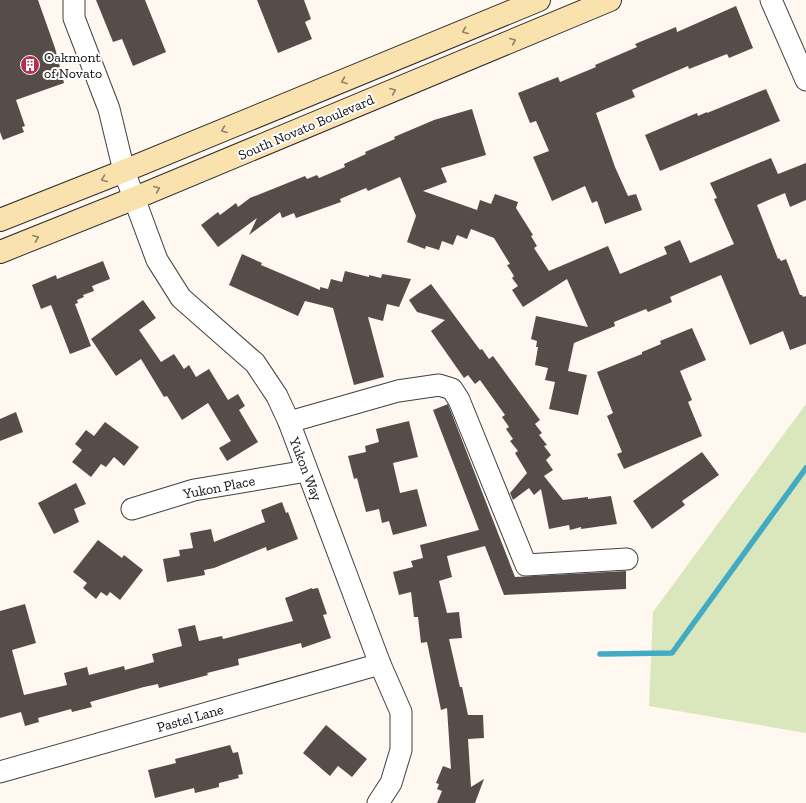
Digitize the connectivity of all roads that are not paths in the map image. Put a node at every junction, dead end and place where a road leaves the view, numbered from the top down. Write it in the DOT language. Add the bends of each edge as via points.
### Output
graph roads {
  1 [pos="74,0"];
  2 [pos="539,0"];
  3 [pos="610,0"];
  4 [pos="771,0"];
  5 [pos="806,80"];
  6 [pos="124,171"];
  7 [pos="135,198"];
  8 [pos="0,220"];
  9 [pos="0,252"];
  10 [pos="289,422"];
  11 [pos="307,471"];
  12 [pos="132,509"];
  13 [pos="627,559"];
  14 [pos="380,664"];
  15 [pos="0,772"];
  16 [pos="378,803"];
  1 -- 6 [label="street, Yukon Way" via="74,18 109,109"];
  2 -- 6 [label="main road, South Novato Boulevard, one-way"];
  7 -- 3 [label="main road, South Novato Boulevard, one-way"];
  4 -- 5 [label="street"];
  6 -- 7 [label="street, Yukon Way"];
  6 -- 8 [label="main road, South Novato Boulevard, one-way"];
  9 -- 7 [label="main road, South Novato Boulevard, one-way"];
  7 -- 10 [label="street, Yukon Way" via="157,260 181,298 255,363 277,396"];
  10 -- 11 [label="street, Yukon Way"];
  10 -- 13 [label="street" via="398,391 438,385 452,390 459,400 526,565"];
  11 -- 12 [label="street, Yukon Place" via="194,490"];
  11 -- 14 [label="street, Yukon Way"];
  14 -- 15 [label="street, Pastel Lane"];
  14 -- 16 [label="street, Yukon Way" via="401,712 401,750 391,783"];
}
